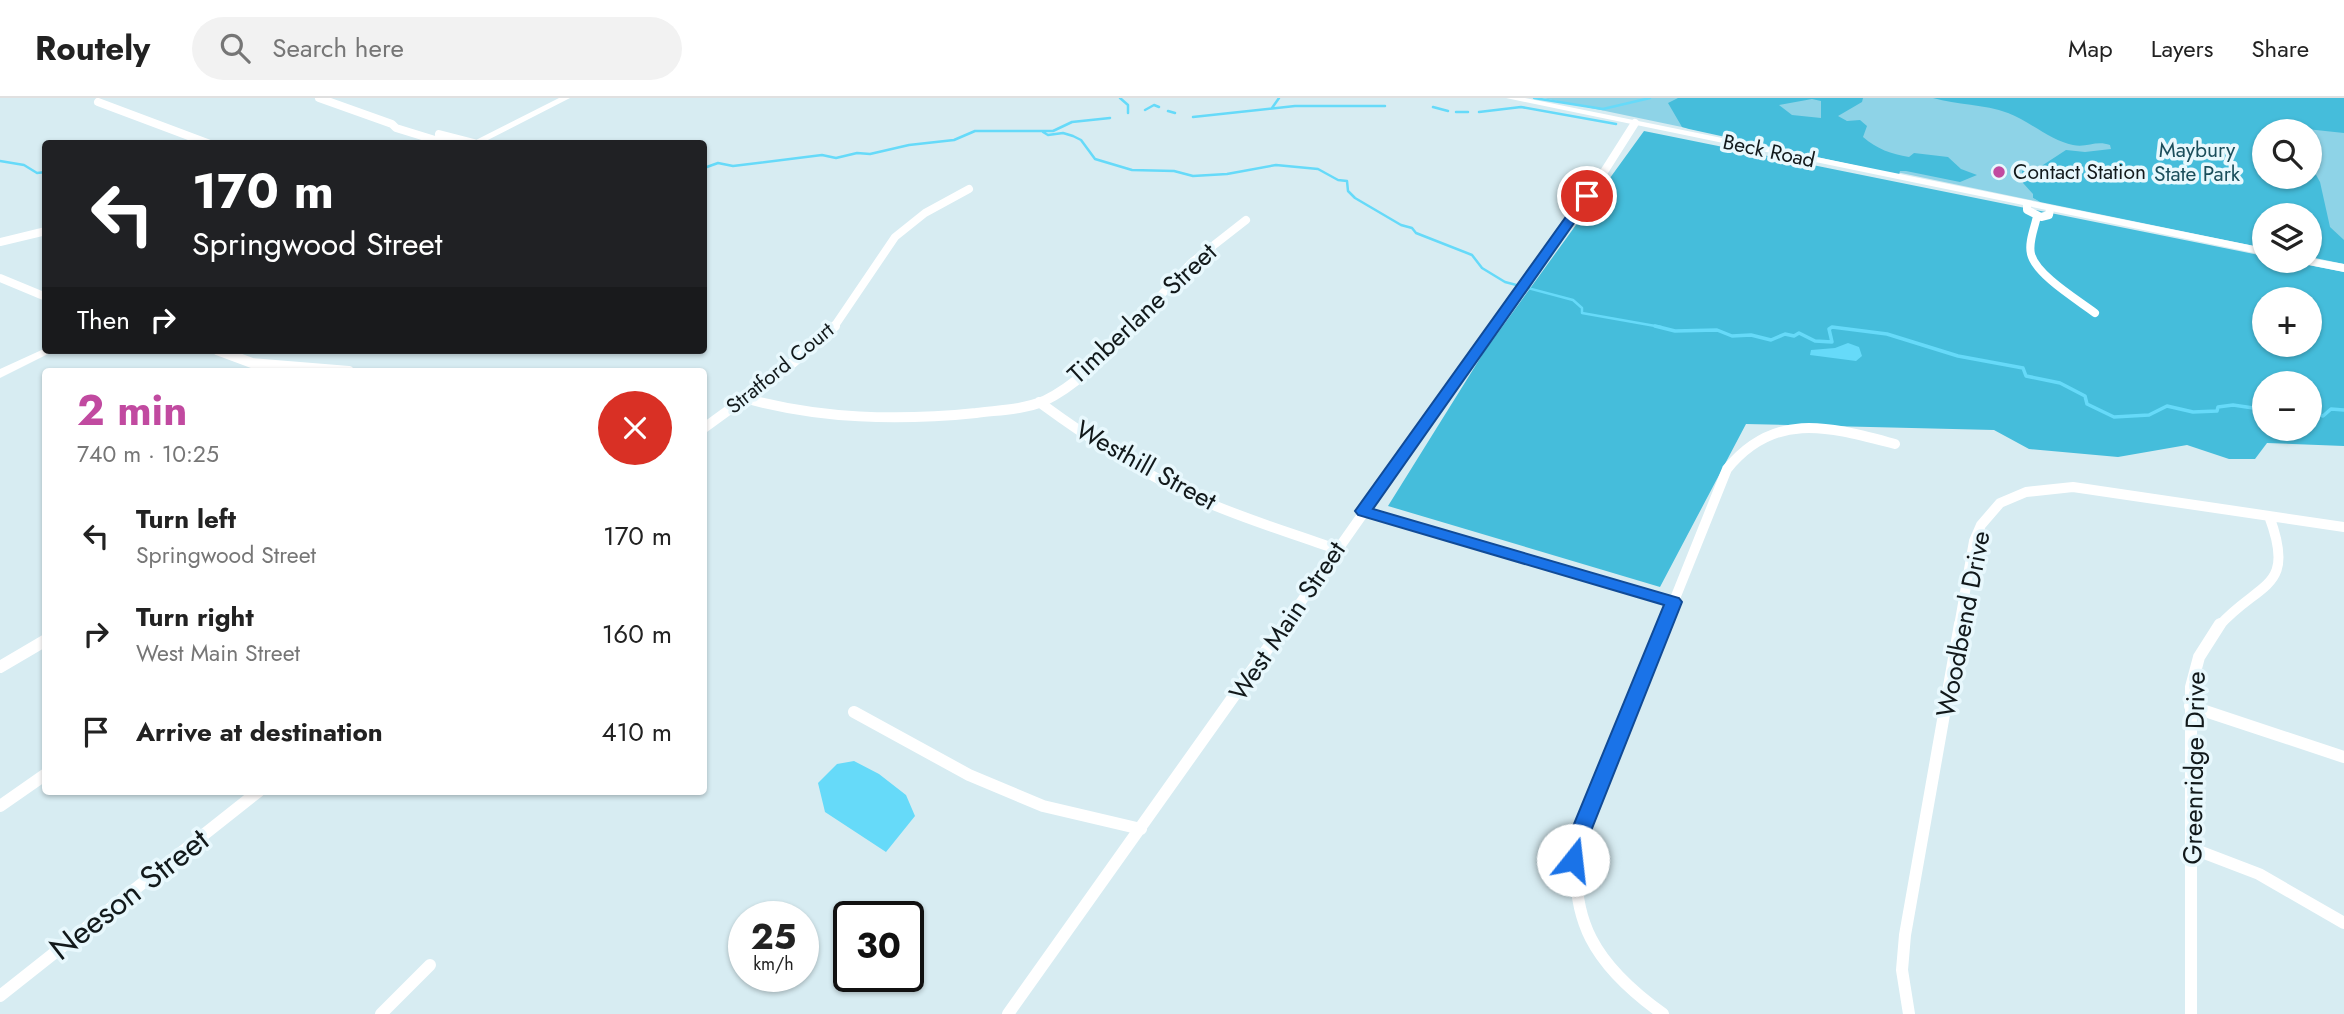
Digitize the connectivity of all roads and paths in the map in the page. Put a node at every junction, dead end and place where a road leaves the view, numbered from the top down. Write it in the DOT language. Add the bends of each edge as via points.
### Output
graph roads {
  1 [pos="319,98"];
  2 [pos="566,98"];
  3 [pos="1511,98"];
  4 [pos="98,102"];
  5 [pos="1635,123"];
  6 [pos="392,124"];
  7 [pos="433,132"];
  8 [pos="425,136"];
  9 [pos="198,140"];
  10 [pos="437,140"];
  11 [pos="462,140"];
  12 [pos="479,140"];
  13 [pos="969,189"];
  14 [pos="2027,204"];
  15 [pos="2050,209"];
  16 [pos="2038,216"];
  17 [pos="1246,220"];
  18 [pos="42,232"];
  19 [pos="0,243"];
  20 [pos="2252,250"];
  21 [pos="2322,264"];
  22 [pos="2344,268"];
  23 [pos="0,278"];
  24 [pos="42,295"];
  25 [pos="2095,313"];
  26 [pos="42,354"];
  27 [pos="227,354"];
  28 [pos="312,368"];
  29 [pos="0,374"];
  30 [pos="744,398"];
  31 [pos="1039,402"];
  32 [pos="707,426"];
  33 [pos="1895,444"];
  34 [pos="1363,511"];
  35 [pos="2269,516"];
  36 [pos="2344,527"];
  37 [pos="1336,549"];
  38 [pos="1674,602"];
  39 [pos="42,642"];
  40 [pos="0,667"];
  41 [pos="2190,706"];
  42 [pos="853,712"];
  43 [pos="2344,757"];
  44 [pos="42,777"];
  45 [pos="254,795"];
  46 [pos="0,806"];
  47 [pos="1140,829"];
  48 [pos="2191,848"];
  49 [pos="2344,923"];
  50 [pos="430,964"];
  51 [pos="0,996"];
  52 [pos="381,1014"];
  53 [pos="1008,1014"];
  54 [pos="1663,1014"];
  55 [pos="1909,1014"];
  56 [pos="2191,1014"];
  1 -- 6 [label="street"];
  2 -- 12 [label="street"];
  3 -- 5 [label="main road, Beck Road"];
  4 -- 9 [label="street"];
  5 -- 14 [label="main road, Beck Road"];
  5 -- 34 [label="street, West Main Street"];
  6 -- 7 [label="street"];
  6 -- 8 [label="street"];
  7 -- 8 [label="street"];
  7 -- 11 [label="street"];
  8 -- 10 [label="street"];
  13 -- 30 [label="street, Stratford Court" via="906,227 888,245 842,318"];
  14 -- 15 [label="main road, Beck Road"];
  14 -- 16 [label="street" via="2026,210"];
  15 -- 16 [label="street" via="2049,215"];
  15 -- 20 [label="main road, Beck Road"];
  16 -- 25 [label="street" via="2033,259"];
  17 -- 31 [label="street, Timberlane Street" via="1185,269 1098,360"];
  18 -- 19 [label="street"];
  21 -- 22 [label="main road"];
  23 -- 24 [label="street"];
  26 -- 29 [label="street"];
  27 -- 28 [label="street" via="251,363"];
  30 -- 31 [label="street, Timberlane Street" via="810,414 877,421 961,415"];
  30 -- 32 [label="street, Stratford Court"];
  31 -- 37 [label="street, Westhill Street" via="1177,488"];
  33 -- 38 [label="street" via="1816,429 1779,431 1751,441 1727,469"];
  34 -- 37 [label="street, West Main Street"];
  34 -- 38 [label="street"];
  35 -- 36 [label="street, Woodbend Drive"];
  35 -- 41 [label="street, Greenridge Drive" via="2279,546 2278,571 2266,588 2222,621 2205,641 2193,668"];
  35 -- 55 [label="street, Woodbend Drive" via="2059,487 2016,496 1985,517 1974,541 1905,935 1902,970"];
  37 -- 47 [label="street, West Main Street"];
  38 -- 54 [label="street" via="1573,860 1578,909 1590,939 1628,987"];
  39 -- 40 [label="street"];
  41 -- 43 [label="street"];
  41 -- 48 [label="street, Greenridge Drive"];
  42 -- 47 [label="street" via="969,775 1043,806"];
  44 -- 46 [label="street"];
  45 -- 51 [label="street, Neeson Street"];
  47 -- 53 [label="street, West Main Street"];
  48 -- 49 [label="street" via="2259,874"];
  48 -- 56 [label="street, Greenridge Drive"];
  50 -- 52 [label="street"];
}
